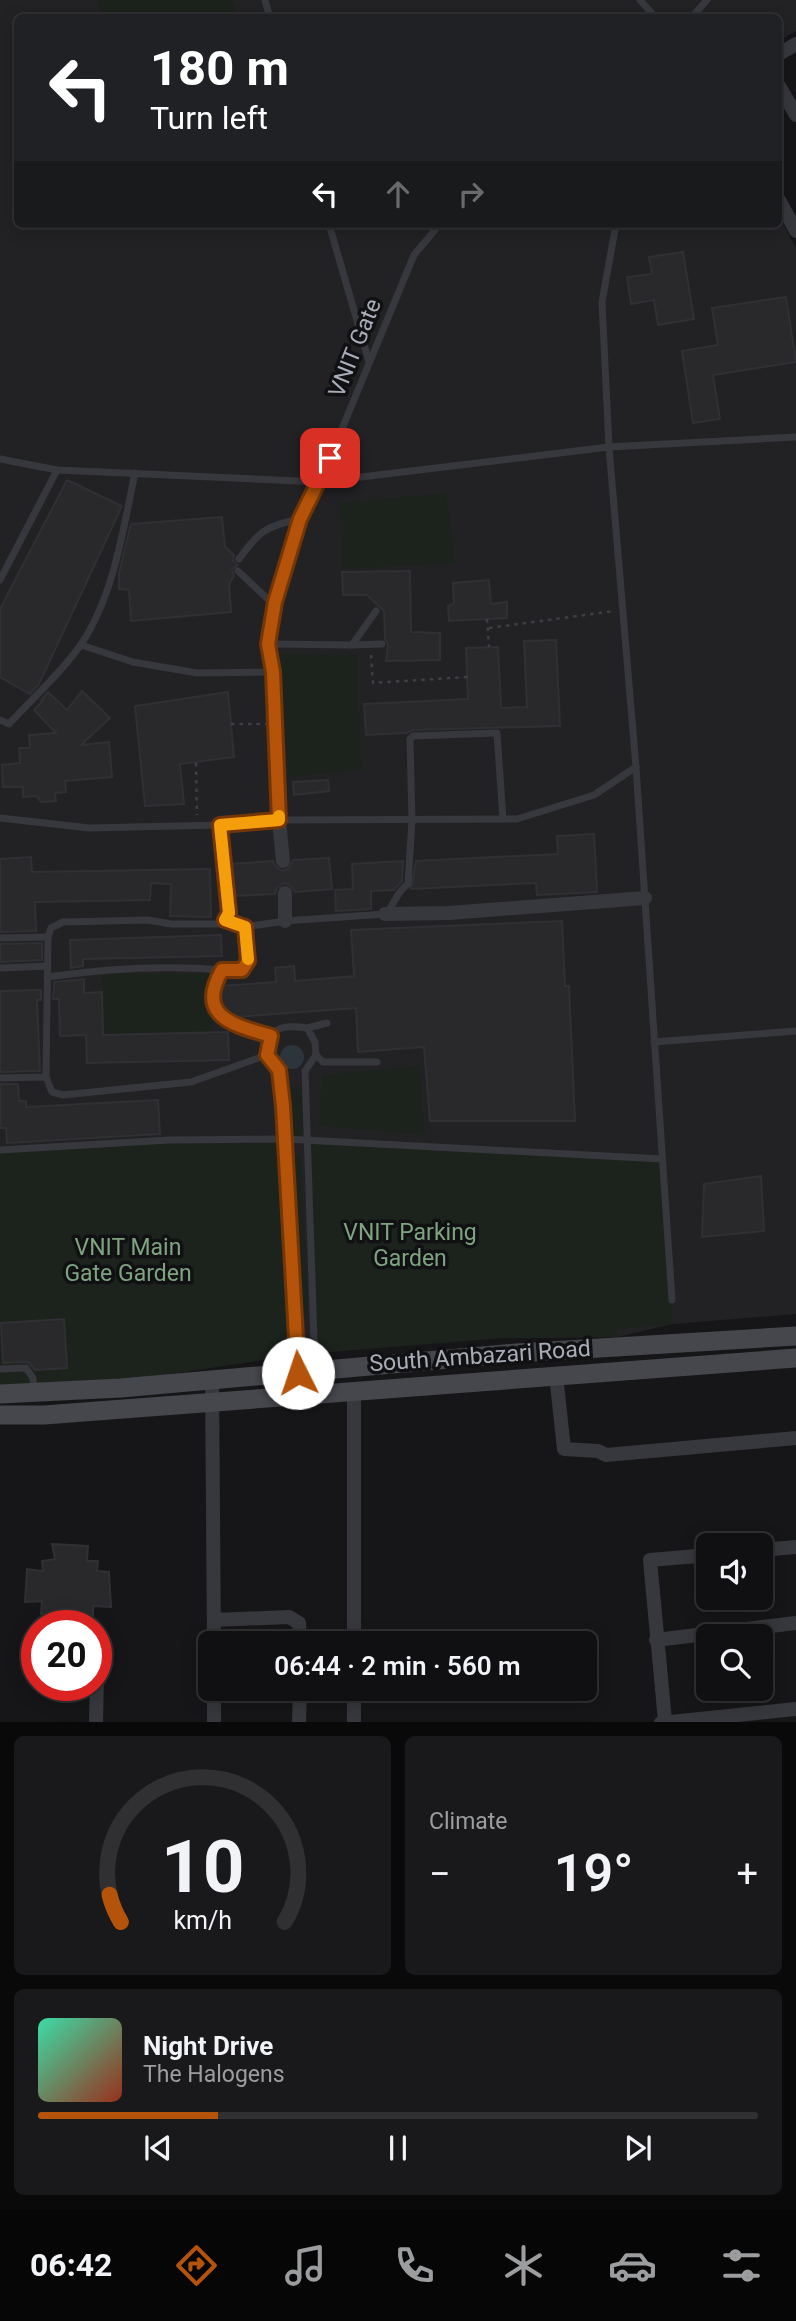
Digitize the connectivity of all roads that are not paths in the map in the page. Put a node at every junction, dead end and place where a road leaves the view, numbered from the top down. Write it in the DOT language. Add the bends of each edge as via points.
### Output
graph roads {
  1 [pos="640,0"];
  2 [pos="707,0"];
  3 [pos="652,14"];
  4 [pos="695,14"];
  5 [pos="782,91"];
  6 [pos="796,116"];
  7 [pos="782,205"];
  8 [pos="330,228"];
  9 [pos="437,228"];
  10 [pos="615,228"];
  11 [pos="796,230"];
  12 [pos="369,363"];
  13 [pos="796,437"];
  14 [pos="609,447"];
  15 [pos="0,459"];
  16 [pos="57,470"];
  17 [pos="135,473"];
  18 [pos="320,482"];
  19 [pos="300,519"];
  20 [pos="239,559"];
  21 [pos="238,571"];
  22 [pos="0,580"];
  23 [pos="275,606"];
  24 [pos="376,611"];
  25 [pos="268,644"];
  26 [pos="382,644"];
  27 [pos="81,645"];
  28 [pos="352,645"];
  29 [pos="273,672"];
  30 [pos="0,720"];
  31 [pos="636,767"];
  32 [pos="0,818"];
  33 [pos="503,819"];
  34 [pos="279,820"];
  35 [pos="412,820"];
  36 [pos="220,825"];
  37 [pos="283,861"];
  38 [pos="285,893"];
  39 [pos="645,898"];
  40 [pos="385,914"];
  41 [pos="225,920"];
  42 [pos="285,920"];
  43 [pos="245,927"];
  44 [pos="47,937"];
  45 [pos="0,938"];
  46 [pos="48,966"];
  47 [pos="0,968"];
  48 [pos="222,970"];
  49 [pos="47,977"];
  50 [pos="327,1023"];
  51 [pos="307,1028"];
  52 [pos="796,1031"];
  53 [pos="271,1036"];
  54 [pos="654,1042"];
  55 [pos="267,1055"];
  56 [pos="316,1055"];
  57 [pos="377,1062"];
  58 [pos="46,1077"];
  59 [pos="0,1078"];
  60 [pos="286,1139"];
  61 [pos="306,1140"];
  62 [pos="0,1150"];
  63 [pos="662,1159"];
  64 [pos="672,1300"];
  65 [pos="796,1336"];
  66 [pos="796,1358"];
  67 [pos="0,1369"];
  68 [pos="306,1371"];
  69 [pos="556,1375"];
  70 [pos="212,1380"];
  71 [pos="354,1391"];
  72 [pos="0,1394"];
  73 [pos="34,1394"];
  74 [pos="212,1401"];
  75 [pos="0,1415"];
  76 [pos="796,1438"];
  77 [pos="796,1547"];
  78 [pos="773,1549"];
  79 [pos="696,1556"];
  80 [pos="214,1620"];
  81 [pos="796,1623"];
  82 [pos="214,1631"];
  83 [pos="299,1631"];
  84 [pos="354,1631"];
  85 [pos="656,1640"];
  86 [pos="96,1701"];
  87 [pos="214,1701"];
  88 [pos="300,1701"];
  89 [pos="354,1701"];
  90 [pos="796,1709"];
  91 [pos="96,1722"];
  92 [pos="214,1722"];
  93 [pos="299,1722"];
  94 [pos="354,1722"];
  95 [pos="663,1722"];
  1 -- 3 [label="lane"];
  2 -- 4 [label="lane"];
  5 -- 6 [label="street"];
  7 -- 11 [label="street"];
  8 -- 12 [label="lane"];
  9 -- 12 [label="lane, VNIT Gate" via="414,255"];
  10 -- 14 [label="lane" via="602,302"];
  12 -- 18 [label="lane, VNIT Gate"];
  13 -- 14 [label="lane"];
  14 -- 18 [label="lane"];
  14 -- 31 [label="lane"];
  15 -- 16 [label="lane"];
  16 -- 17 [label="lane"];
  16 -- 22 [label="lane"];
  17 -- 18 [label="lane"];
  17 -- 27 [label="lane" via="119,551 99,611"];
  18 -- 19 [label="lane, VNIT Gate"];
  19 -- 20 [label="lane" via="273,524 257,534"];
  19 -- 23 [label="lane, VNIT Gate"];
  21 -- 23 [label="lane"];
  23 -- 25 [label="lane, VNIT Gate"];
  24 -- 28 [label="lane"];
  25 -- 28 [label="lane"];
  25 -- 29 [label="lane, VNIT Gate"];
  26 -- 28 [label="lane"];
  27 -- 29 [label="lane" via="133,662 197,673"];
  27 -- 30 [label="lane" via="9,724"];
  29 -- 34 [label="lane, VNIT Gate"];
  31 -- 33 [label="lane" via="594,796"];
  31 -- 39 [label="lane"];
  32 -- 36 [label="lane" via="89,828"];
  33 -- 35 [label="lane"];
  33 -- 35 [label="lane" via="494,732 410,739"];
  34 -- 35 [label="lane"];
  34 -- 36 [label="lane"];
  34 -- 37 [label="street"];
  35 -- 40 [label="lane" via="408,884"];
  36 -- 41 [label="lane" via="229,913"];
  38 -- 42 [label="street"];
  39 -- 40 [label="street"];
  39 -- 54 [label="lane"];
  40 -- 42 [label="lane"];
  41 -- 43 [label="lane"];
  41 -- 44 [label="lane" via="222,924 63,922 51,928"];
  42 -- 43 [label="lane"];
  43 -- 48 [label="lane" via="248,961 242,970"];
  44 -- 45 [label="lane"];
  44 -- 46 [label="lane"];
  46 -- 47 [label="lane"];
  46 -- 49 [label="lane"];
  48 -- 49 [label="lane" via="91,971"];
  48 -- 53 [label="lane" via="213,986 213,1003 223,1018"];
  49 -- 58 [label="lane"];
  50 -- 51 [label="lane"];
  51 -- 53 [label="lane" via="289,1025"];
  51 -- 56 [label="lane"];
  52 -- 54 [label="lane"];
  53 -- 55 [label="lane"];
  54 -- 63 [label="lane"];
  55 -- 58 [label="lane" via="164,1087 63,1095 52,1092"];
  55 -- 60 [label="lane" via="279,1070"];
  56 -- 57 [label="lane" via="323,1062"];
  56 -- 61 [label="lane" via="305,1071"];
  58 -- 59 [label="lane"];
  60 -- 61 [label="lane"];
  60 -- 62 [label="lane"];
  60 -- 68 [label="lane"];
  61 -- 63 [label="lane"];
  61 -- 68 [label="lane"];
  63 -- 64 [label="lane"];
  65 -- 68 [label="main road"];
  66 -- 69 [label="main road, South Ambazari Road"];
  67 -- 73 [label="lane" via="26,1368 33,1377"];
  68 -- 70 [label="main road"];
  69 -- 71 [label="main road, South Ambazari Road"];
  69 -- 76 [label="street" via="564,1449 606,1455"];
  70 -- 73 [label="main road"];
  70 -- 74 [label="street"];
  71 -- 74 [label="main road, South Ambazari Road"];
  71 -- 84 [label="street"];
  72 -- 73 [label="main road"];
  74 -- 75 [label="main road, South Ambazari Road"];
  74 -- 80 [label="street"];
  77 -- 78 [label="street"];
  79 -- 85 [label="street" via="650,1560"];
  80 -- 82 [label="street"];
  80 -- 83 [label="street" via="289,1617 299,1623"];
  81 -- 85 [label="street"];
  85 -- 95 [label="street"];
  86 -- 91 [label="street"];
  87 -- 92 [label="street"];
  88 -- 93 [label="street"];
  89 -- 94 [label="street"];
  90 -- 95 [label="street"];
}
